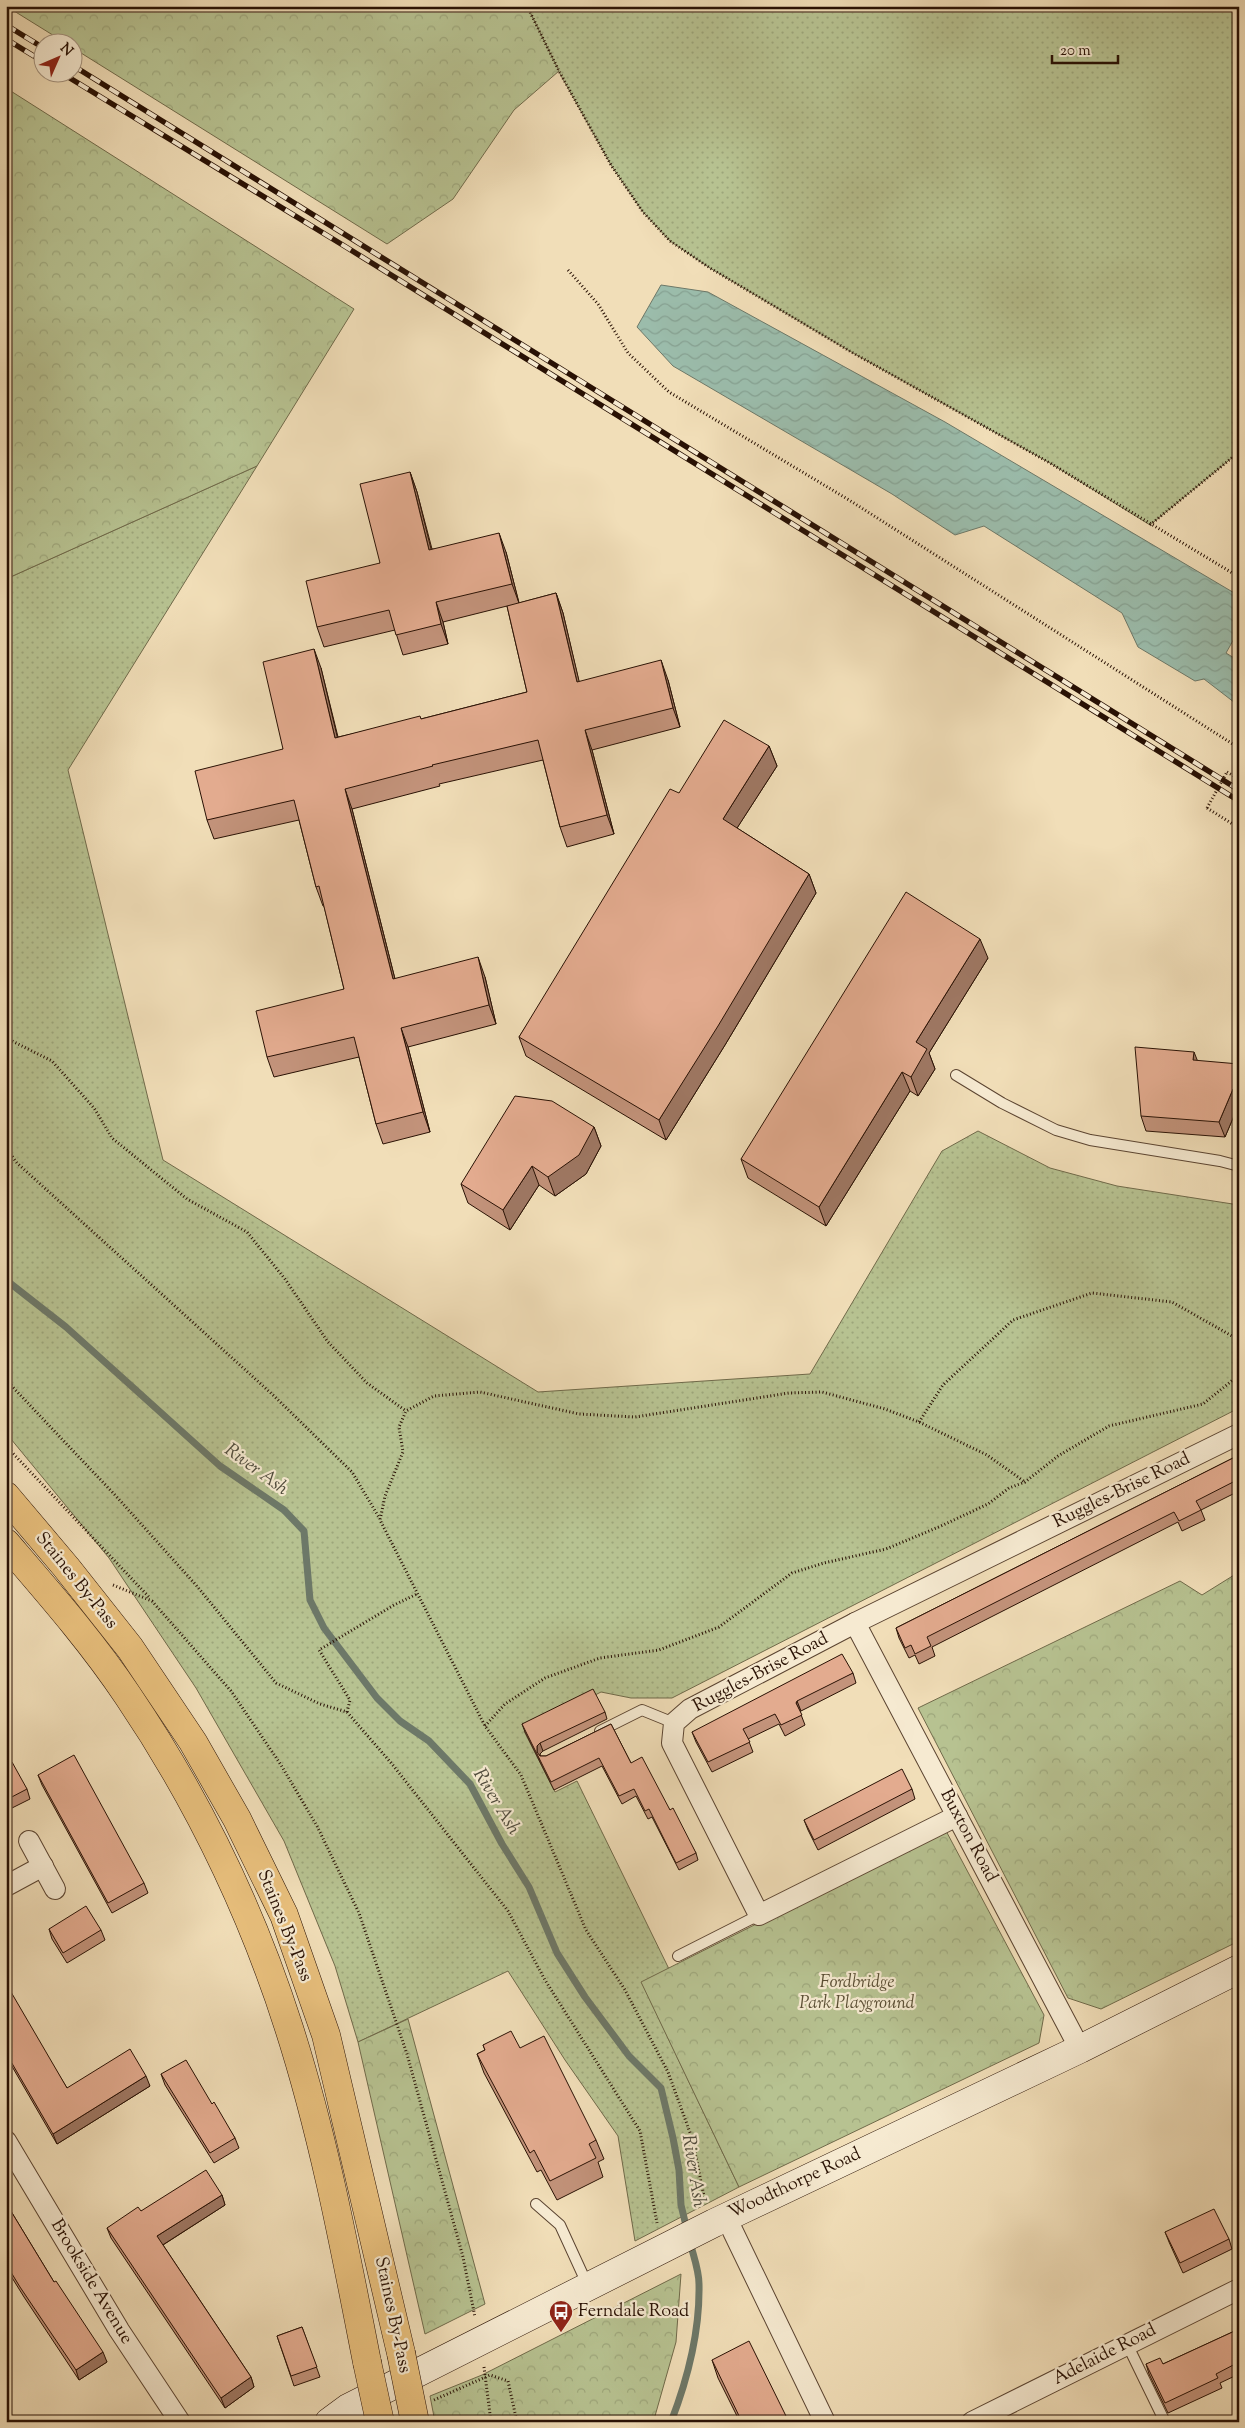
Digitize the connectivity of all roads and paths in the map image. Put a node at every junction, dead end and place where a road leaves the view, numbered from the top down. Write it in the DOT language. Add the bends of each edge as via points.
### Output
graph roads {
  1 [pos="527,6"];
  2 [pos="568,270"];
  3 [pos="1239,452"];
  4 [pos="1150,525"];
  5 [pos="1239,577"];
  6 [pos="1239,748"];
  7 [pos="1239,779"];
  8 [pos="1239,828"];
  9 [pos="6,1038"];
  10 [pos="956,1075"];
  11 [pos="6,1148"];
  12 [pos="1239,1166"];
  13 [pos="1239,1340"];
  14 [pos="1239,1375"];
  15 [pos="6,1380"];
  16 [pos="406,1411"];
  17 [pos="919,1422"];
  18 [pos="1239,1434"];
  19 [pos="6,1446"];
  20 [pos="1025,1482"];
  21 [pos="6,1496"];
  22 [pos="380,1520"];
  23 [pos="6,1543"];
  24 [pos="109,1584"];
  25 [pos="417,1594"];
  26 [pos="152,1600"];
  27 [pos="855,1623"];
  28 [pos="347,1712"];
  29 [pos="674,1723"];
  30 [pos="484,1726"];
  31 [pos="590,1736"];
  32 [pos="957,1816"];
  33 [pos="29,1842"];
  34 [pos="43,1866"];
  35 [pos="6,1886"];
  36 [pos="55,1889"];
  37 [pos="759,1915"];
  38 [pos="678,1956"];
  39 [pos="1239,1969"];
  40 [pos="1080,2049"];
  41 [pos="6,2140"];
  42 [pos="536,2204"];
  43 [pos="696,2232"];
  44 [pos="588,2287"];
  45 [pos="1239,2289"];
  46 [pos="1127,2344"];
  47 [pos="486,2358"];
  48 [pos="486,2377"];
  49 [pos="180,2422"];
  50 [pos="328,2422"];
  51 [pos="380,2422"];
  52 [pos="414,2422"];
  53 [pos="491,2422"];
  54 [pos="517,2422"];
  55 [pos="825,2422"];
  56 [pos="972,2422"];
  57 [pos="1165,2422"];
  1 -- 4 [label="path" via="559,72 611,165 643,212 670,241 852,353 1050,463"];
  2 -- 6 [label="path" via="598,304 628,353 669,392 849,500"];
  3 -- 4 [label="path"];
  4 -- 5 [label="path"];
  7 -- 8 [label="path, bridge" via="1227,772 1207,808"];
  9 -- 16 [label="path" via="52,1061 94,1108 112,1138 187,1199 247,1232 285,1279 328,1342 368,1383"];
  10 -- 12 [label="lane" via="1056,1130 1090,1140"];
  11 -- 22 [label="path" via="17,1163 273,1395 346,1466"];
  13 -- 17 [label="path" via="1172,1302 1092,1293 1013,1320 943,1385"];
  14 -- 20 [label="path" via="1203,1404 1109,1426 1058,1456"];
  15 -- 28 [label="path" via="196,1585 276,1683 320,1704"];
  16 -- 17 [label="path" via="434,1396 480,1392 579,1414 635,1417 789,1393 822,1392"];
  16 -- 22 [label="path" via="399,1427 403,1452 385,1496"];
  17 -- 20 [label="path" via="987,1455"];
  18 -- 27 [label="street, Ruggles-Brise Road"];
  19 -- 26 [label="path"];
  20 -- 30 [label="path" via="1009,1488 988,1504 886,1550 792,1573 719,1627 659,1650 600,1658 545,1678 505,1704"];
  21 -- 52 [label="highway, Staines By-Pass, bridge" via="130,1648 193,1742 237,1819 284,1915 326,2035 401,2353"];
  22 -- 25 [label="path"];
  23 -- 51 [label="highway, Staines By-Pass, bridge" via="128,1696 212,1839 245,1910 289,2029 316,2126"];
  24 -- 26 [label="path"];
  25 -- 28 [label="path" via="319,1650 350,1700"];
  25 -- 30 [label="path"];
  26 -- 47 [label="path" via="231,1691 281,1765 317,1826 360,1913 407,2054 463,2257"];
  27 -- 29 [label="street, Ruggles-Brise Road" via="690,1709"];
  27 -- 32 [label="street, Buxton Road"];
  28 -- 43 [label="path" via="508,1911 545,1980 640,2131"];
  29 -- 31 [label="lane" via="642,1710"];
  29 -- 37 [label="street, Ruggles-Brise Road" via="672,1743"];
  30 -- 43 [label="path" via="521,1775 586,1930 625,1990 668,2072 692,2138 704,2200"];
  32 -- 37 [label="street"];
  32 -- 40 [label="street, Buxton Road"];
  33 -- 34 [label="street"];
  34 -- 35 [label="street"];
  34 -- 36 [label="street"];
  37 -- 38 [label="lane"];
  39 -- 40 [label="street, Woodthorpe Road"];
  40 -- 43 [label="street, Woodthorpe Road"];
  41 -- 49 [label="street, Brookside Avenue" via="119,2330"];
  42 -- 44 [label="lane" via="560,2225"];
  43 -- 44 [label="street, Woodthorpe Road"];
  43 -- 55 [label="street"];
  44 -- 47 [label="street, Woodthorpe Road"];
  45 -- 46 [label="street, Adelaide Road"];
  46 -- 56 [label="street, Adelaide Road"];
  46 -- 57 [label="lane"];
  47 -- 48 [label="path"];
  47 -- 50 [label="street, Woodthorpe Road" via="348,2408"];
  48 -- 53 [label="path"];
  48 -- 54 [label="path" via="508,2381"];
}
